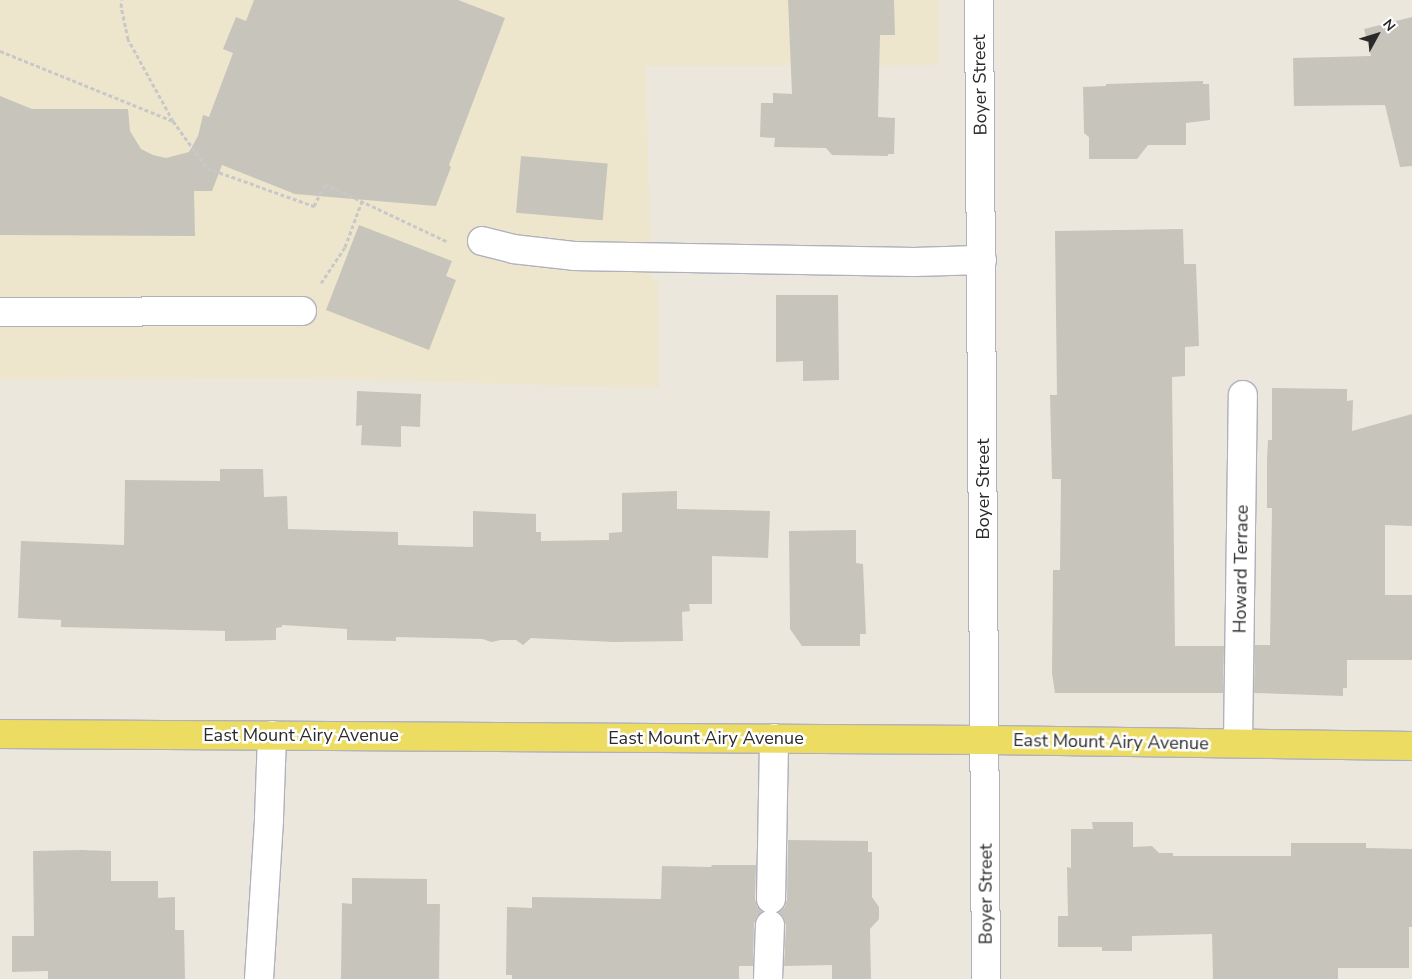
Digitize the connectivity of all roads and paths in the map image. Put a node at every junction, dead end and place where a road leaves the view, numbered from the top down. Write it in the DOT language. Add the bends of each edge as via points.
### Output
graph roads {
  1 [pos="122,0"];
  2 [pos="979,0"];
  3 [pos="0,51"];
  4 [pos="174,121"];
  5 [pos="362,201"];
  6 [pos="482,241"];
  7 [pos="982,260"];
  8 [pos="302,311"];
  9 [pos="0,312"];
  10 [pos="1243,395"];
  11 [pos="0,734"];
  12 [pos="272,735"];
  13 [pos="774,738"];
  14 [pos="985,740"];
  15 [pos="1238,744"];
  16 [pos="1412,746"];
  17 [pos="259,979"];
  18 [pos="768,979"];
  19 [pos="986,979"];
  1 -- 4 [label="path" via="128,38"];
  2 -- 7 [label="street, Boyer Street"];
  3 -- 4 [label="path"];
  4 -- 5 [label="path" via="208,168 314,206 325,184"];
  5 -- 6 [label="path" via="465,250"];
  5 -- 8 [label="path" via="345,247"];
  6 -- 7 [label="street" via="513,249 574,256 757,261"];
  7 -- 14 [label="street, Boyer Street"];
  8 -- 9 [label="street"];
  10 -- 15 [label="street, Howard Terrace"];
  11 -- 12 [label="main road, East Mount Airy Avenue"];
  12 -- 13 [label="main road, East Mount Airy Avenue"];
  12 -- 17 [label="street"];
  13 -- 14 [label="main road, East Mount Airy Avenue"];
  13 -- 18 [label="street"];
  14 -- 15 [label="main road, East Mount Airy Avenue"];
  14 -- 19 [label="street, Boyer Street"];
  15 -- 16 [label="main road, East Mount Airy Avenue"];
}
